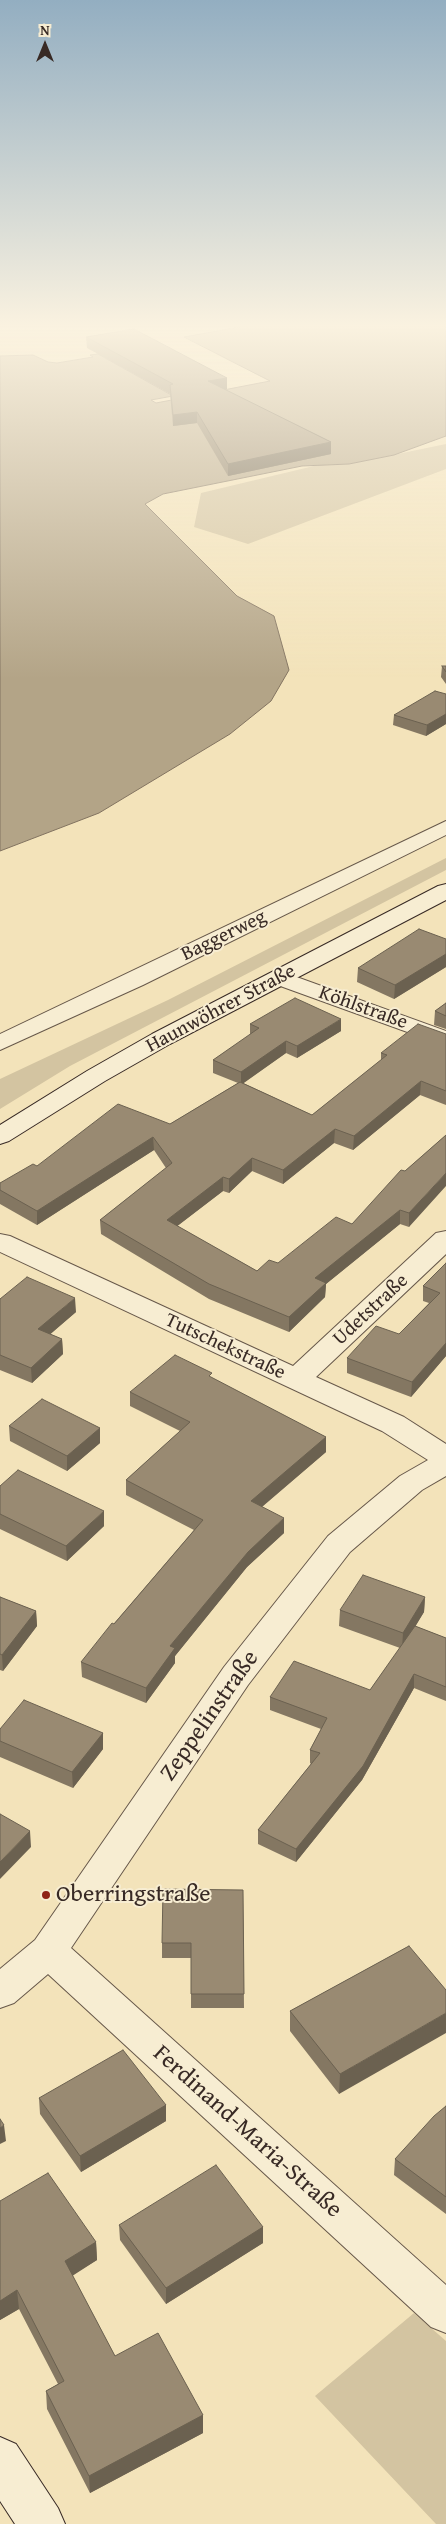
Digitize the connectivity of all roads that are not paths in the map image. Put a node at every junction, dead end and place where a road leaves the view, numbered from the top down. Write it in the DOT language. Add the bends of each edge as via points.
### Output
graph roads {
  1 [pos="446,827"];
  2 [pos="446,891"];
  3 [pos="280,978"];
  4 [pos="446,1039"];
  5 [pos="0,1043"];
  6 [pos="0,1136"];
  7 [pos="446,1239"];
  8 [pos="0,1242"];
  9 [pos="296,1380"];
  10 [pos="446,1458"];
  11 [pos="446,1463"];
  12 [pos="48,1950"];
  13 [pos="0,1992"];
  14 [pos="446,2313"];
  15 [pos="0,2460"];
  16 [pos="42,2524"];
  1 -- 5 [label="street, Baggerweg"];
  2 -- 3 [label="street, Haunwöhrer Straße"];
  3 -- 4 [label="street, Köhlstraße"];
  3 -- 6 [label="street, Haunwöhrer Straße" via="96,1076"];
  7 -- 9 [label="street, Udetstraße"];
  8 -- 9 [label="street, Tutschekstraße"];
  9 -- 10 [label="street, Tutschekstraße" via="393,1424"];
  11 -- 12 [label="street, Zeppelinstraße" via="411,1483 339,1544 236,1676"];
  12 -- 13 [label="street, Zeppelinstraße"];
  12 -- 14 [label="street, Ferdinand-Maria-Straße"];
  15 -- 16 [label="street"];
}
